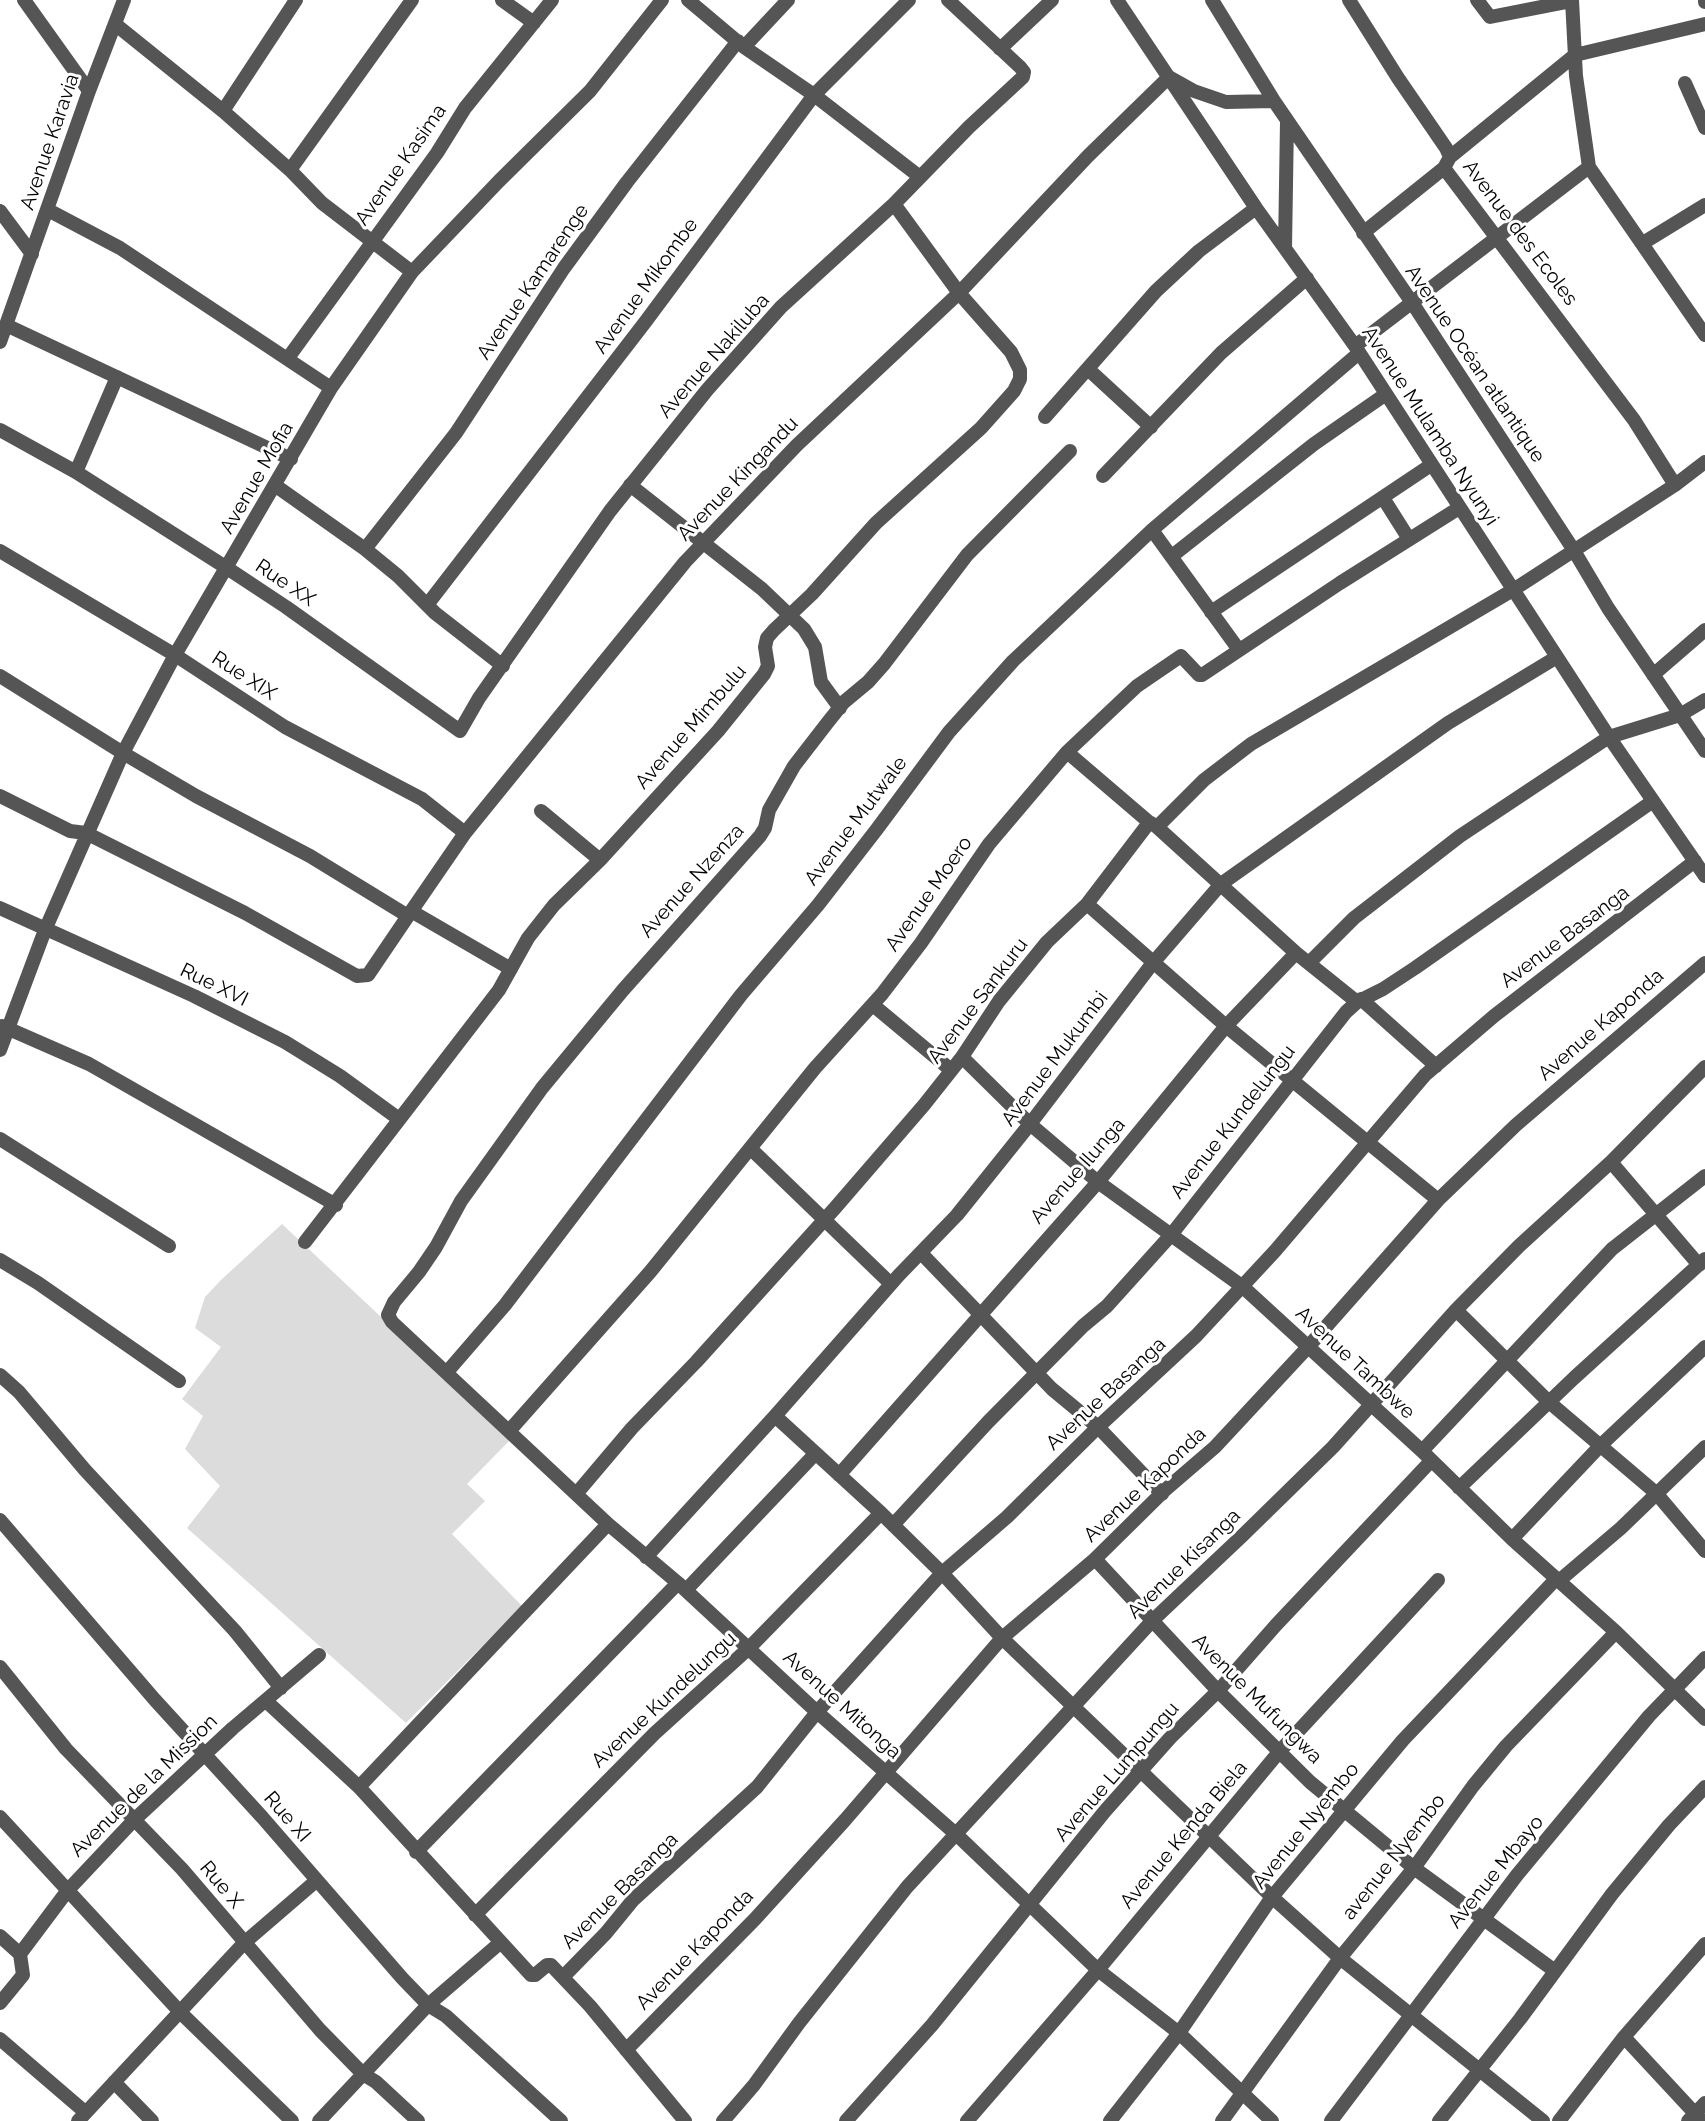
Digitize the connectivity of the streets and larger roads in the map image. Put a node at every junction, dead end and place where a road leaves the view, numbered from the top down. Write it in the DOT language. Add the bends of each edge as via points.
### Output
graph roads {
  1 [pos="24,0"];
  2 [pos="124,0"];
  3 [pos="296,0"];
  4 [pos="412,0"];
  5 [pos="502,0"];
  6 [pos="552,0"];
  7 [pos="662,0"];
  8 [pos="688,0"];
  9 [pos="788,0"];
  10 [pos="909,0"];
  11 [pos="948,0"];
  12 [pos="1052,0"];
  13 [pos="1117,0"];
  14 [pos="1212,0"];
  15 [pos="1349,0"];
  16 [pos="1477,0"];
  17 [pos="1572,1"];
  18 [pos="534,23"];
  19 [pos="115,24"];
  20 [pos="1705,24"];
  21 [pos="741,44"];
  22 [pos="1000,49"];
  23 [pos="1575,55"];
  24 [pos="1169,77"];
  25 [pos="1685,83"];
  26 [pos="89,91"];
  27 [pos="814,95"];
  28 [pos="1274,101"];
  29 [pos="223,111"];
  30 [pos="1287,121"];
  31 [pos="1705,128"];
  32 [pos="1447,162"];
  33 [pos="1589,167"];
  34 [pos="290,170"];
  35 [pos="920,177"];
  36 [pos="894,204"];
  37 [pos="1705,205"];
  38 [pos="1256,208"];
  39 [pos="48,210"];
  40 [pos="0,211"];
  41 [pos="1363,233"];
  42 [pos="1497,238"];
  43 [pos="372,240"];
  44 [pos="1643,243"];
  45 [pos="1285,248"];
  46 [pos="32,254"];
  47 [pos="412,272"];
  48 [pos="1307,278"];
  49 [pos="959,293"];
  50 [pos="1413,304"];
  51 [pos="6,325"];
  52 [pos="1705,335"];
  53 [pos="0,342"];
  54 [pos="1357,349"];
  55 [pos="288,358"];
  56 [pos="1088,369"];
  57 [pos="117,377"];
  58 [pos="331,388"];
  59 [pos="1386,394"];
  60 [pos="1045,417"];
  61 [pos="1151,427"];
  62 [pos="0,430"];
  63 [pos="1070,451"];
  64 [pos="291,459"];
  65 [pos="1705,462"];
  66 [pos="1431,465"];
  67 [pos="76,472"];
  68 [pos="1103,476"];
  69 [pos="630,485"];
  70 [pos="1675,485"];
  71 [pos="276,486"];
  72 [pos="1381,499"];
  73 [pos="1459,508"];
  74 [pos="1152,530"];
  75 [pos="1409,539"];
  76 [pos="705,543"];
  77 [pos="365,549"];
  78 [pos="1573,549"];
  79 [pos="0,551"];
  80 [pos="1172,556"];
  81 [pos="227,568"];
  82 [pos="1513,590"];
  83 [pos="427,605"];
  84 [pos="1211,612"];
  85 [pos="790,615"];
  86 [pos="1705,630"];
  87 [pos="1239,650"];
  88 [pos="175,655"];
  89 [pos="1557,657"];
  90 [pos="503,666"];
  91 [pos="1653,675"];
  92 [pos="0,676"];
  93 [pos="1705,700"];
  94 [pos="840,708"];
  95 [pos="1680,715"];
  96 [pos="459,730"];
  97 [pos="1609,737"];
  98 [pos="1705,751"];
  99 [pos="1067,752"];
  100 [pos="123,753"];
  101 [pos="0,796"];
  102 [pos="1653,801"];
  103 [pos="541,811"];
  104 [pos="1154,825"];
  105 [pos="86,833"];
  106 [pos="465,833"];
  107 [pos="600,860"];
  108 [pos="1695,861"];
  109 [pos="1705,876"];
  110 [pos="1221,884"];
  111 [pos="1087,904"];
  112 [pos="0,908"];
  113 [pos="409,913"];
  114 [pos="45,930"];
  115 [pos="1296,953"];
  116 [pos="1309,963"];
  117 [pos="1705,963"];
  118 [pos="1152,964"];
  119 [pos="511,969"];
  120 [pos="1359,1000"];
  121 [pos="873,1005"];
  122 [pos="4,1026"];
  123 [pos="1226,1026"];
  124 [pos="0,1050"];
  125 [pos="962,1057"];
  126 [pos="1436,1066"];
  127 [pos="1705,1067"];
  128 [pos="951,1070"];
  129 [pos="1292,1078"];
  130 [pos="399,1119"];
  131 [pos="1030,1124"];
  132 [pos="0,1139"];
  133 [pos="1368,1141"];
  134 [pos="750,1148"];
  135 [pos="1611,1162"];
  136 [pos="1705,1176"];
  137 [pos="1098,1182"];
  138 [pos="1438,1200"];
  139 [pos="336,1205"];
  140 [pos="1658,1214"];
  141 [pos="824,1219"];
  142 [pos="1171,1235"];
  143 [pos="305,1242"];
  144 [pos="169,1246"];
  145 [pos="921,1253"];
  146 [pos="0,1260"];
  147 [pos="1702,1262"];
  148 [pos="891,1284"];
  149 [pos="1243,1287"];
  150 [pos="1456,1310"];
  151 [pos="388,1315"];
  152 [pos="981,1316"];
  153 [pos="1308,1347"];
  154 [pos="1705,1347"];
  155 [pos="1507,1361"];
  156 [pos="447,1372"];
  157 [pos="0,1375"];
  158 [pos="1038,1375"];
  159 [pos="179,1381"];
  160 [pos="1549,1402"];
  161 [pos="1371,1406"];
  162 [pos="775,1416"];
  163 [pos="1098,1427"];
  164 [pos="510,1430"];
  165 [pos="1601,1445"];
  166 [pos="1705,1447"];
  167 [pos="815,1454"];
  168 [pos="1426,1456"];
  169 [pos="839,1475"];
  170 [pos="1459,1488"];
  171 [pos="577,1493"];
  172 [pos="1656,1493"];
  173 [pos="1162,1494"];
  174 [pos="881,1513"];
  175 [pos="0,1520"];
  176 [pos="608,1524"];
  177 [pos="893,1525"];
  178 [pos="1512,1539"];
  179 [pos="1705,1551"];
  180 [pos="646,1557"];
  181 [pos="1095,1559"];
  182 [pos="942,1573"];
  183 [pos="1558,1579"];
  184 [pos="1438,1580"];
  185 [pos="682,1586"];
  186 [pos="1153,1620"];
  187 [pos="1616,1632"];
  188 [pos="1002,1638"];
  189 [pos="749,1648"];
  190 [pos="319,1655"];
  191 [pos="1705,1658"];
  192 [pos="0,1667"];
  193 [pos="281,1688"];
  194 [pos="1676,1689"];
  195 [pos="1218,1691"];
  196 [pos="266,1701"];
  197 [pos="1073,1705"];
  198 [pos="817,1712"];
  199 [pos="1705,1719"];
  200 [pos="1279,1752"];
  201 [pos="205,1756"];
  202 [pos="886,1772"];
  203 [pos="1142,1772"];
  204 [pos="359,1787"];
  205 [pos="1705,1787"];
  206 [pos="1345,1810"];
  207 [pos="0,1817"];
  208 [pos="134,1820"];
  209 [pos="957,1835"];
  210 [pos="1208,1838"];
  211 [pos="416,1852"];
  212 [pos="1414,1868"];
  213 [pos="316,1881"];
  214 [pos="68,1890"];
  215 [pos="1272,1897"];
  216 [pos="1032,1904"];
  217 [pos="475,1915"];
  218 [pos="1483,1918"];
  219 [pos="0,1936"];
  220 [pos="501,1942"];
  221 [pos="244,1943"];
  222 [pos="1705,1944"];
  223 [pos="20,1954"];
  224 [pos="1340,1958"];
  225 [pos="1098,1970"];
  226 [pos="1555,1971"];
  227 [pos="563,1977"];
  228 [pos="0,2003"];
  229 [pos="428,2005"];
  230 [pos="181,2013"];
  231 [pos="1412,2013"];
  232 [pos="1179,2033"];
  233 [pos="1624,2037"];
  234 [pos="0,2039"];
  235 [pos="626,2050"];
  236 [pos="1479,2069"];
  237 [pos="363,2074"];
  238 [pos="114,2082"];
  239 [pos="1243,2093"];
  240 [pos="1697,2115"];
  241 [pos="81,2117"];
  242 [pos="152,2121"];
  243 [pos="292,2121"];
  244 [pos="319,2121"];
  245 [pos="418,2121"];
  246 [pos="561,2121"];
  247 [pos="685,2121"];
  248 [pos="723,2121"];
  249 [pos="846,2121"];
  250 [pos="967,2121"];
  251 [pos="1110,2121"];
  252 [pos="1222,2121"];
  253 [pos="1272,2121"];
  254 [pos="1331,2121"];
  255 [pos="1439,2121"];
  256 [pos="1543,2121"];
  257 [pos="1559,2121"];
  1 -- 26 [label="street"];
  2 -- 19 [label="street, Avenue Karavia"];
  3 -- 29 [label="street"];
  4 -- 34 [label="street"];
  5 -- 18 [label="street"];
  6 -- 18 [label="street, Avenue Kasima"];
  7 -- 47 [label="street, Avenue Mofia" via="590,91"];
  8 -- 21 [label="street"];
  9 -- 21 [label="street, Avenue Kamarenge"];
  10 -- 27 [label="street, Avenue Mikombe"];
  11 -- 22 [label="street"];
  12 -- 22 [label="street"];
  13 -- 24 [label="street, Avenue Mulamba Nyunyi"];
  14 -- 28 [label="street, Avenue Océan atlantique"];
  15 -- 32 [label="street, Avenue des Ecoles"];
  16 -- 17 [label="street" via="1490,17"];
  17 -- 23 [label="street"];
  18 -- 43 [label="street, Avenue Kasima" via="465,108"];
  19 -- 26 [label="street, Avenue Karavia"];
  19 -- 29 [label="street"];
  20 -- 23 [label="street"];
  21 -- 27 [label="street"];
  21 -- 77 [label="street, Avenue Kamarenge" via="627,182 456,433"];
  22 -- 35 [label="street, Avenue Nakiluba" via="1023,77"];
  23 -- 32 [label="street"];
  23 -- 33 [label="street"];
  24 -- 28 [label="street" via="1226,102"];
  24 -- 38 [label="street, Avenue Mulamba Nyunyi"];
  24 -- 49 [label="street, Avenue Kingandu"];
  25 -- 31 [label="street"];
  26 -- 39 [label="street, Avenue Karavia"];
  27 -- 35 [label="street"];
  27 -- 83 [label="street, Avenue Mikombe"];
  28 -- 30 [label="street, Avenue Océan atlantique"];
  29 -- 34 [label="street"];
  30 -- 41 [label="street, Avenue Océan atlantique"];
  30 -- 45 [label="street"];
  32 -- 41 [label="street"];
  32 -- 42 [label="street, Avenue des Ecoles"];
  33 -- 42 [label="street, Avenue Mutwale"];
  33 -- 44 [label="street"];
  34 -- 43 [label="street" via="322,203"];
  35 -- 36 [label="street, Avenue Nakiluba"];
  36 -- 49 [label="street, Avenue Mimbulu"];
  36 -- 69 [label="street, Avenue Nakiluba" via="781,307"];
  37 -- 44 [label="street"];
  38 -- 45 [label="street, Avenue Mulamba Nyunyi"];
  38 -- 56 [label="street" via="1156,291"];
  39 -- 46 [label="street, Avenue Karavia"];
  39 -- 55 [label="street" via="120,248"];
  40 -- 46 [label="street"];
  41 -- 50 [label="street, Avenue Océan atlantique"];
  42 -- 50 [label="street, Avenue Mutwale"];
  42 -- 70 [label="street, Avenue des Ecoles" via="1616,396"];
  43 -- 47 [label="street"];
  43 -- 55 [label="street, Avenue Kasima"];
  44 -- 52 [label="street"];
  45 -- 48 [label="street, Avenue Mulamba Nyunyi"];
  46 -- 51 [label="street, Avenue Karavia"];
  47 -- 58 [label="street, Avenue Mofia"];
  48 -- 54 [label="street, Avenue Mulamba Nyunyi"];
  48 -- 61 [label="street" via="1221,353"];
  49 -- 76 [label="street, Avenue Kingandu" via="797,445"];
  49 -- 85 [label="street, Avenue Mimbulu" via="1018,363 1020,379 1014,391 876,523"];
  50 -- 54 [label="street, Avenue Mutwale"];
  50 -- 78 [label="street, Avenue Océan atlantique"];
  51 -- 53 [label="street, Avenue Karavia"];
  51 -- 57 [label="street"];
  54 -- 59 [label="street, Avenue Mulamba Nyunyi"];
  54 -- 74 [label="street, Avenue Mutwale"];
  55 -- 58 [label="street"];
  56 -- 60 [label="street"];
  56 -- 61 [label="street"];
  57 -- 64 [label="street"];
  57 -- 67 [label="street"];
  58 -- 64 [label="street, Avenue Mofia"];
  59 -- 66 [label="street, Avenue Mulamba Nyunyi"];
  59 -- 80 [label="street"];
  61 -- 68 [label="street"];
  62 -- 67 [label="street, Rue XX"];
  63 -- 94 [label="street, Avenue Nzenza" via="967,555 884,664"];
  64 -- 71 [label="street, Avenue Mofia"];
  65 -- 70 [label="street, Avenue Sankuru"];
  66 -- 72 [label="street"];
  66 -- 73 [label="street, Avenue Mulamba Nyunyi"];
  67 -- 81 [label="street, Rue XX"];
  69 -- 76 [label="street"];
  69 -- 90 [label="street, Avenue Nakiluba"];
  70 -- 78 [label="street, Avenue Sankuru"];
  71 -- 77 [label="street"];
  71 -- 81 [label="street, Avenue Mofia"];
  72 -- 75 [label="street"];
  72 -- 84 [label="street"];
  73 -- 75 [label="street, Avenue Moero"];
  73 -- 82 [label="street, Avenue Mulamba Nyunyi"];
  74 -- 80 [label="street"];
  74 -- 156 [label="street, Avenue Mutwale" via="1013,661 949,732 505,1305"];
  75 -- 87 [label="street, Avenue Moero"];
  76 -- 85 [label="street"];
  76 -- 106 [label="street, Avenue Kingandu"];
  77 -- 83 [label="street"];
  78 -- 82 [label="street, Avenue Sankuru"];
  78 -- 91 [label="street, Avenue Océan atlantique"];
  79 -- 88 [label="street, Rue XIX"];
  80 -- 84 [label="street"];
  81 -- 88 [label="street, Avenue Mofia"];
  81 -- 96 [label="street, Rue XX"];
  82 -- 89 [label="street, Avenue Mulamba Nyunyi"];
  82 -- 104 [label="street, Avenue Sankuru" via="1251,744"];
  83 -- 90 [label="street"];
  84 -- 87 [label="street"];
  85 -- 94 [label="street" via="812,640 821,682"];
  85 -- 107 [label="street, Avenue Mimbulu" via="767,638 764,674"];
  86 -- 91 [label="street"];
  87 -- 99 [label="street, Avenue Moero" via="1201,675 1181,656 1137,686"];
  88 -- 100 [label="street, Avenue Mofia"];
  88 -- 106 [label="street, Rue XIX" via="285,727 422,799"];
  89 -- 97 [label="street, Avenue Mulamba Nyunyi"];
  89 -- 110 [label="street, Avenue Mukumbi" via="1448,723"];
  90 -- 96 [label="street, Avenue Nakiluba"];
  91 -- 95 [label="street, Avenue Océan atlantique"];
  92 -- 100 [label="street"];
  93 -- 95 [label="street"];
  94 -- 151 [label="street, Avenue Nzenza" via="794,766 760,836 542,1088"];
  95 -- 97 [label="street"];
  95 -- 98 [label="street, Avenue Océan atlantique"];
  97 -- 102 [label="street, Avenue Mulamba Nyunyi"];
  97 -- 116 [label="street" via="1460,836 1354,918"];
  99 -- 104 [label="street"];
  99 -- 121 [label="street, Avenue Moero" via="989,844"];
  100 -- 105 [label="street, Avenue Mofia"];
  100 -- 113 [label="street"];
  101 -- 105 [label="street" via="70,831"];
  102 -- 108 [label="street, Avenue Mulamba Nyunyi"];
  102 -- 120 [label="street, Avenue Kundelungu" via="1415,968"];
  103 -- 107 [label="street"];
  104 -- 110 [label="street"];
  104 -- 111 [label="street, Avenue Sankuru"];
  105 -- 113 [label="street, Avenue Kingandu" via="357,976 368,975"];
  105 -- 114 [label="street, Avenue Mofia"];
  106 -- 113 [label="street, Avenue Kingandu"];
  107 -- 119 [label="street, Avenue Mimbulu" via="554,905"];
  108 -- 109 [label="street, Avenue Mulamba Nyunyi"];
  108 -- 126 [label="street, Avenue Basanga"];
  110 -- 115 [label="street"];
  110 -- 118 [label="street, Avenue Mukumbi"];
  111 -- 118 [label="street"];
  111 -- 125 [label="street, Avenue Sankuru" via="1047,942 982,1023"];
  112 -- 114 [label="street, Rue XVI"];
  113 -- 119 [label="street"];
  114 -- 122 [label="street, Avenue Mofia"];
  114 -- 130 [label="street, Rue XVI" via="285,1042"];
  115 -- 116 [label="street"];
  115 -- 123 [label="street, Avenue Ilunga"];
  116 -- 120 [label="street"];
  117 -- 138 [label="street, Avenue Kaponda" via="1516,1125"];
  118 -- 123 [label="street"];
  118 -- 131 [label="street, Avenue Mukumbi"];
  119 -- 130 [label="street, Avenue Mimbulu"];
  120 -- 126 [label="street"];
  120 -- 129 [label="street, Avenue Kundelungu"];
  121 -- 128 [label="street"];
  121 -- 134 [label="street, Avenue Moero"];
  122 -- 124 [label="street, Avenue Mofia"];
  122 -- 139 [label="street" via="89,1064"];
  123 -- 129 [label="street"];
  123 -- 137 [label="street, Avenue Ilunga"];
  125 -- 128 [label="street, Avenue Sankuru"];
  125 -- 131 [label="street, Avenue Tambwe"];
  126 -- 133 [label="street, Avenue Basanga"];
  127 -- 135 [label="street, Avenue Kisanga"];
  128 -- 141 [label="street, Avenue Sankuru"];
  129 -- 133 [label="street"];
  129 -- 142 [label="street, Avenue Kundelungu"];
  130 -- 139 [label="street, Avenue Mimbulu"];
  131 -- 137 [label="street, Avenue Tambwe"];
  131 -- 145 [label="street, Avenue Mukumbi"];
  132 -- 144 [label="street"];
  133 -- 138 [label="street"];
  133 -- 149 [label="street, Avenue Basanga"];
  134 -- 141 [label="street"];
  134 -- 164 [label="street, Avenue Moero" via="650,1272"];
  135 -- 140 [label="street"];
  135 -- 150 [label="street, Avenue Kisanga"];
  136 -- 140 [label="street, Avenue Lumpungu"];
  137 -- 142 [label="street, Avenue Tambwe"];
  137 -- 152 [label="street, Avenue Ilunga"];
  138 -- 153 [label="street, Avenue Kaponda"];
  139 -- 143 [label="street, Avenue Mimbulu"];
  140 -- 147 [label="street"];
  140 -- 155 [label="street, Avenue Lumpungu" via="1612,1249"];
  141 -- 148 [label="street"];
  141 -- 171 [label="street, Avenue Sankuru"];
  142 -- 149 [label="street, Avenue Tambwe"];
  142 -- 158 [label="street, Avenue Kundelungu"];
  145 -- 148 [label="street, Avenue Mukumbi"];
  145 -- 152 [label="street"];
  146 -- 159 [label="street"];
  147 -- 160 [label="street"];
  148 -- 162 [label="street, Avenue Mukumbi"];
  149 -- 153 [label="street, Avenue Tambwe"];
  149 -- 163 [label="street, Avenue Basanga"];
  150 -- 155 [label="street"];
  150 -- 161 [label="street, Avenue Kisanga"];
  151 -- 156 [label="street, Avenue Mitonga"];
  152 -- 158 [label="street"];
  152 -- 169 [label="street, Avenue Ilunga"];
  153 -- 161 [label="street, Avenue Tambwe"];
  153 -- 173 [label="street, Avenue Kaponda" via="1215,1447"];
  154 -- 165 [label="street"];
  155 -- 160 [label="street"];
  155 -- 168 [label="street, Avenue Lumpungu"];
  156 -- 164 [label="street, Avenue Mitonga"];
  157 -- 193 [label="street"];
  158 -- 163 [label="street"];
  158 -- 177 [label="street, Avenue Kundelungu"];
  160 -- 165 [label="street"];
  160 -- 170 [label="street"];
  161 -- 168 [label="street, Avenue Tambwe"];
  161 -- 186 [label="street, Avenue Kisanga"];
  162 -- 167 [label="street"];
  162 -- 180 [label="street, Avenue Mukumbi"];
  163 -- 173 [label="street"];
  163 -- 182 [label="street, Avenue Basanga"];
  164 -- 171 [label="street, Avenue Mitonga"];
  165 -- 172 [label="street"];
  165 -- 178 [label="street"];
  166 -- 172 [label="street, Avenue Nyembo"];
  167 -- 169 [label="street"];
  167 -- 185 [label="street"];
  168 -- 170 [label="street, Avenue Tambwe"];
  168 -- 195 [label="street, Avenue Lumpungu"];
  169 -- 174 [label="street"];
  170 -- 178 [label="street, Avenue Tambwe"];
  171 -- 176 [label="street, Avenue Mitonga"];
  172 -- 179 [label="street"];
  172 -- 183 [label="street, Avenue Nyembo"];
  173 -- 181 [label="street, Avenue Kaponda"];
  174 -- 177 [label="street"];
  174 -- 189 [label="street, Avenue Kundelungu"];
  175 -- 201 [label="street, Rue XI"];
  176 -- 180 [label="street, Avenue Mitonga"];
  176 -- 204 [label="street"];
  177 -- 182 [label="street"];
  178 -- 183 [label="street, Avenue Tambwe"];
  180 -- 185 [label="street, Avenue Mitonga"];
  181 -- 186 [label="street, Avenue Mufungwa"];
  181 -- 188 [label="street, Avenue Kaponda"];
  182 -- 188 [label="street"];
  182 -- 198 [label="street, Avenue Basanga"];
  183 -- 187 [label="street, Avenue Tambwe"];
  183 -- 206 [label="street, Avenue Nyembo" via="1403,1740"];
  184 -- 200 [label="street, Avenue Kenda Biela"];
  185 -- 189 [label="street, Avenue Mitonga"];
  185 -- 211 [label="street"];
  186 -- 195 [label="street, Avenue Mufungwa"];
  186 -- 197 [label="street, Avenue Kisanga"];
  187 -- 194 [label="street, Avenue Tambwe"];
  187 -- 212 [label="street, avenue Nyembo" via="1506,1746"];
  188 -- 197 [label="street"];
  188 -- 202 [label="street, Avenue Kaponda"];
  189 -- 198 [label="street, Avenue Mitonga"];
  189 -- 217 [label="street, Avenue Kundelungu" via="655,1733"];
  190 -- 193 [label="street, Avenue de la Mission"];
  191 -- 194 [label="street, Avenue Mbayo"];
  192 -- 208 [label="street, Rue X" via="66,1749"];
  193 -- 196 [label="street, Avenue de la Mission"];
  194 -- 199 [label="street, Avenue Tambwe"];
  194 -- 218 [label="street, Avenue Mbayo"];
  195 -- 200 [label="street, Avenue Mufungwa"];
  195 -- 203 [label="street, Avenue Lumpungu"];
  196 -- 201 [label="street, Avenue de la Mission"];
  196 -- 204 [label="street"];
  197 -- 203 [label="street"];
  197 -- 209 [label="street, Avenue Kisanga"];
  198 -- 202 [label="street, Avenue Mitonga"];
  198 -- 227 [label="street, Avenue Basanga" via="757,1787 633,1900"];
  200 -- 206 [label="street, Avenue Mufungwa"];
  200 -- 210 [label="street, Avenue Kenda Biela"];
  201 -- 208 [label="street, Avenue de la Mission"];
  201 -- 213 [label="street, Rue XI"];
  202 -- 209 [label="street, Avenue Mitonga"];
  202 -- 235 [label="street, Avenue Kaponda" via="755,1919"];
  203 -- 210 [label="street"];
  203 -- 216 [label="street, Avenue Lumpungu"];
  204 -- 211 [label="street"];
  205 -- 226 [label="street" via="1612,1894"];
  206 -- 212 [label="street, Avenue Mufungwa"];
  206 -- 215 [label="street, Avenue Nyembo"];
  207 -- 214 [label="street"];
  208 -- 214 [label="street, Avenue de la Mission"];
  208 -- 221 [label="street, Rue X"];
  209 -- 216 [label="street, Avenue Mitonga"];
  209 -- 248 [label="street, Avenue Kisanga" via="907,1887"];
  210 -- 215 [label="street"];
  210 -- 225 [label="street, Avenue Kenda Biela"];
  211 -- 217 [label="street"];
  212 -- 218 [label="street, Avenue Mufungwa"];
  212 -- 224 [label="street, avenue Nyembo"];
  213 -- 221 [label="street"];
  213 -- 229 [label="street, Rue XI"];
  214 -- 223 [label="street, Avenue de la Mission"];
  214 -- 230 [label="street"];
  215 -- 224 [label="street"];
  215 -- 232 [label="street, Avenue Nyembo"];
  216 -- 225 [label="street, Avenue Mitonga"];
  216 -- 249 [label="street, Avenue Lumpungu"];
  217 -- 220 [label="street"];
  218 -- 226 [label="street, Avenue Mufungwa"];
  218 -- 231 [label="street, Avenue Mbayo"];
  219 -- 223 [label="street"];
  220 -- 227 [label="street" via="531,1975 549,1964"];
  220 -- 229 [label="street"];
  221 -- 230 [label="street"];
  221 -- 237 [label="street, Rue X"];
  222 -- 233 [label="street"];
  223 -- 228 [label="street, Avenue de la Mission" via="23,1975"];
  224 -- 231 [label="street"];
  224 -- 239 [label="street, avenue Nyembo"];
  225 -- 232 [label="street, Avenue Mitonga"];
  225 -- 250 [label="street, Avenue Kenda Biela"];
  226 -- 236 [label="street"];
  227 -- 235 [label="street"];
  229 -- 237 [label="street"];
  229 -- 246 [label="street, Rue XI"];
  230 -- 238 [label="street"];
  230 -- 243 [label="street"];
  231 -- 236 [label="street"];
  231 -- 254 [label="street, Avenue Mbayo"];
  232 -- 239 [label="street, Avenue Mitonga"];
  232 -- 251 [label="street, Avenue Nyembo"];
  233 -- 240 [label="street"];
  233 -- 257 [label="street"];
  234 -- 241 [label="street"];
  235 -- 247 [label="street"];
  236 -- 255 [label="street"];
  236 -- 256 [label="street"];
  237 -- 244 [label="street"];
  237 -- 245 [label="street, Rue X"];
  238 -- 241 [label="street"];
  238 -- 242 [label="street"];
  239 -- 252 [label="street, avenue Nyembo"];
  239 -- 253 [label="street, Avenue Mitonga"];
}
